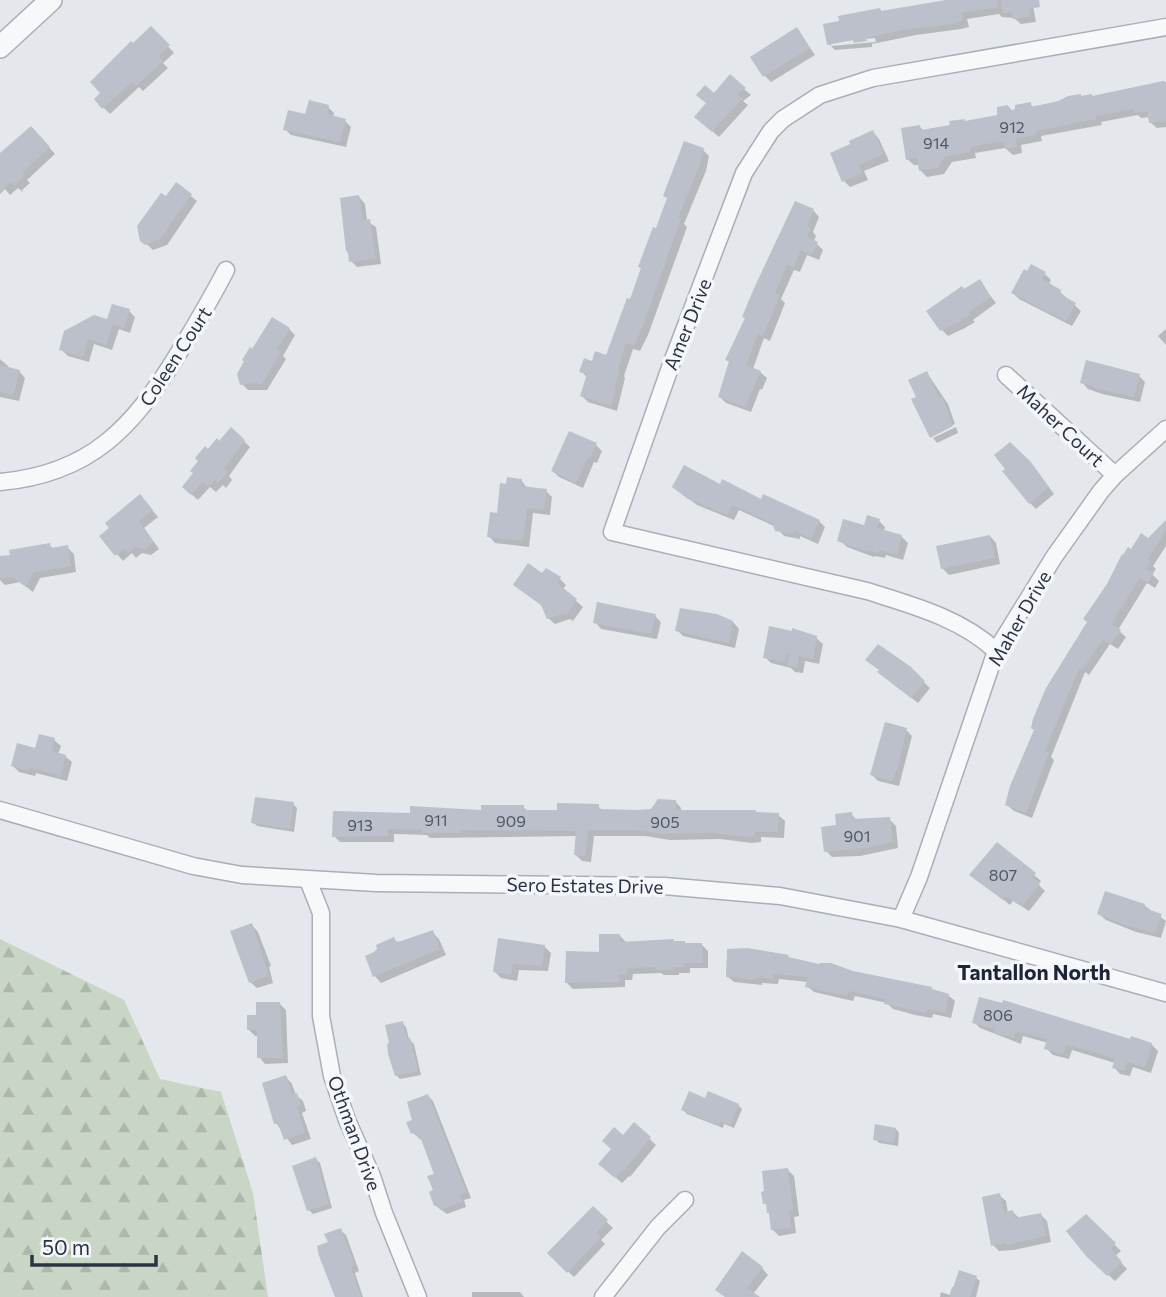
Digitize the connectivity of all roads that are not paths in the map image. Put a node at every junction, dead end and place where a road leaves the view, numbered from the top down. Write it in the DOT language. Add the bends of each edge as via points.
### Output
graph roads {
  1 [pos="51,0"];
  2 [pos="1166,27"];
  3 [pos="0,47"];
  4 [pos="226,270"];
  5 [pos="1006,375"];
  6 [pos="1166,429"];
  7 [pos="1115,475"];
  8 [pos="0,482"];
  9 [pos="996,651"];
  10 [pos="0,810"];
  11 [pos="308,880"];
  12 [pos="901,919"];
  13 [pos="1166,993"];
  14 [pos="685,1200"];
  15 [pos="418,1297"];
  16 [pos="603,1297"];
  1 -- 3 [label="street"];
  2 -- 9 [label="street, Amer Drive" via="873,78 820,95 783,119 744,173 612,532 880,595 952,622"];
  4 -- 8 [label="street, Coleen Court" via="154,392 116,436 66,466"];
  5 -- 7 [label="street, Maher Court"];
  6 -- 7 [label="street, Maher Drive"];
  7 -- 9 [label="street, Maher Drive" via="1054,557"];
  9 -- 12 [label="street, Maher Drive"];
  10 -- 11 [label="street, Sero Estates Drive" via="193,866"];
  11 -- 12 [label="street, Sero Estates Drive" via="703,888 780,896"];
  11 -- 15 [label="street, Othman Drive" via="321,913 321,1016 332,1076"];
  12 -- 13 [label="street, Sero Estates Drive"];
  14 -- 16 [label="street"];
}
